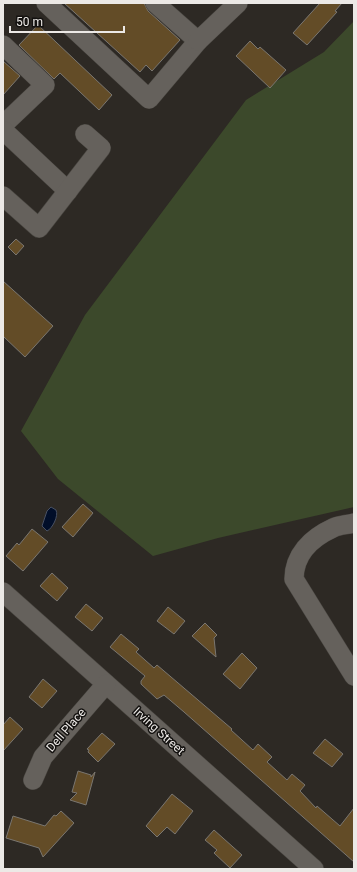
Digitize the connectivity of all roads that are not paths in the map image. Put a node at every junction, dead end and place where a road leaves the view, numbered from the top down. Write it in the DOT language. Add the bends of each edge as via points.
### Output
graph roads {
  1 [pos="46,3"];
  2 [pos="155,3"];
  3 [pos="238,3"];
  4 [pos="198,41"];
  5 [pos="3,45"];
  6 [pos="3,125"];
  7 [pos="3,130"];
  8 [pos="85,134"];
  9 [pos="68,191"];
  10 [pos="3,196"];
  11 [pos="354,523"];
  12 [pos="3,592"];
  13 [pos="354,676"];
  14 [pos="106,684"];
  15 [pos="33,780"];
  16 [pos="314,869"];
  1 -- 4 [label="street" via="149,99"];
  2 -- 4 [label="street"];
  3 -- 4 [label="street"];
  5 -- 6 [label="street" via="45,85"];
  7 -- 9 [label="street"];
  8 -- 9 [label="street" via="101,148"];
  9 -- 10 [label="street" via="39,228"];
  11 -- 13 [label="street" via="334,528 302,551 296,564 294,579"];
  12 -- 14 [label="street, Irving Street"];
  14 -- 15 [label="street, Dell Place" via="43,757"];
  14 -- 16 [label="street, Irving Street"];
}
